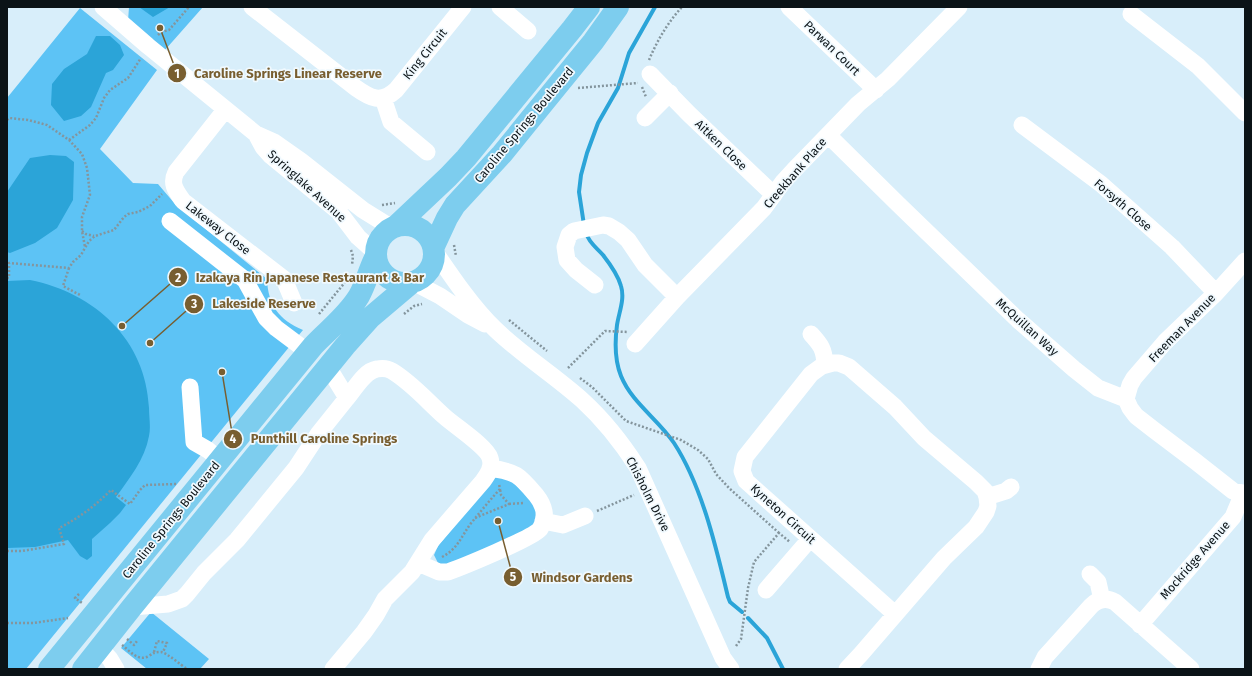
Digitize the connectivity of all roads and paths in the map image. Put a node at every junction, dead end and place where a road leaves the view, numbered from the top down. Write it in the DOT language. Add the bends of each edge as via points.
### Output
graph roads {
  1 [pos="103,7"];
  2 [pos="189,7"];
  3 [pos="252,7"];
  4 [pos="463,7"];
  5 [pos="500,7"];
  6 [pos="588,7"];
  7 [pos="618,7"];
  8 [pos="682,7"];
  9 [pos="789,7"];
  10 [pos="959,7"];
  11 [pos="1131,14"];
  12 [pos="528,31"];
  13 [pos="148,46"];
  14 [pos="649,68"];
  15 [pos="576,88"];
  16 [pos="876,90"];
  17 [pos="670,93"];
  18 [pos="383,98"];
  19 [pos="225,110"];
  20 [pos="651,113"];
  21 [pos="1245,113"];
  22 [pos="7,120"];
  23 [pos="1022,125"];
  24 [pos="256,134"];
  25 [pos="828,135"];
  26 [pos="69,140"];
  27 [pos="427,152"];
  28 [pos="164,193"];
  29 [pos="774,195"];
  30 [pos="400,201"];
  31 [pos="363,210"];
  32 [pos="170,222"];
  33 [pos="393,227"];
  34 [pos="82,231"];
  35 [pos="95,236"];
  36 [pos="85,247"];
  37 [pos="350,247"];
  38 [pos="434,249"];
  39 [pos="376,255"];
  40 [pos="1245,261"];
  41 [pos="69,268"];
  42 [pos="351,270"];
  43 [pos="349,276"];
  44 [pos="7,278"];
  45 [pos="412,283"];
  46 [pos="595,285"];
  47 [pos="1216,293"];
  48 [pos="80,295"];
  49 [pos="677,297"];
  50 [pos="294,303"];
  51 [pos="318,316"];
  52 [pos="500,323"];
  53 [pos="623,331"];
  54 [pos="811,334"];
  55 [pos="635,344"];
  56 [pos="308,352"];
  57 [pos="550,353"];
  58 [pos="826,364"];
  59 [pos="328,367"];
  60 [pos="574,373"];
  61 [pos="580,377"];
  62 [pos="190,387"];
  63 [pos="347,398"];
  64 [pos="1126,399"];
  65 [pos="220,460"];
  66 [pos="494,474"];
  67 [pos="239,476"];
  68 [pos="1011,487"];
  69 [pos="500,489"];
  70 [pos="648,489"];
  71 [pos="175,490"];
  72 [pos="1244,493"];
  73 [pos="987,497"];
  74 [pos="529,500"];
  75 [pos="509,504"];
  76 [pos="585,516"];
  77 [pos="475,518"];
  78 [pos="543,521"];
  79 [pos="779,533"];
  80 [pos="810,539"];
  81 [pos="7,551"];
  82 [pos="441,558"];
  83 [pos="418,563"];
  84 [pos="1090,574"];
  85 [pos="766,590"];
  86 [pos="79,594"];
  87 [pos="1102,600"];
  88 [pos="132,607"];
  89 [pos="79,608"];
  90 [pos="895,614"];
  91 [pos="7,623"];
  92 [pos="1140,625"];
  93 [pos="74,627"];
  94 [pos="126,639"];
  95 [pos="137,641"];
  96 [pos="122,645"];
  97 [pos="99,647"];
  98 [pos="154,652"];
  99 [pos="163,652"];
  100 [pos="726,665"];
  101 [pos="49,669"];
  102 [pos="83,669"];
  103 [pos="116,669"];
  104 [pos="187,669"];
  105 [pos="333,669"];
  106 [pos="847,669"];
  107 [pos="1039,669"];
  108 [pos="1191,669"];
  1 -- 13 [label="street, Springlake Avenue"];
  2 -- 13 [label="path" via="169,30 160,32"];
  3 -- 18 [label="street" via="366,96"];
  4 -- 18 [label="street, King Circuit" via="396,90"];
  5 -- 12 [label="street"];
  6 -- 33 [label="main road, Caroline Springs Boulevard" via="466,158"];
  7 -- 38 [label="main road, Caroline Springs Boulevard" via="536,112 455,205 446,218"];
  8 -- 14 [label="path" via="666,28"];
  9 -- 16 [label="street, Parwan Court"];
  10 -- 16 [label="street, Creekbank Place"];
  11 -- 21 [label="street" via="1198,66"];
  13 -- 19 [label="street, Springlake Avenue"];
  13 -- 26 [label="path" via="128,78 110,90 104,98 96,118"];
  14 -- 17 [label="street, Aitken Close"];
  15 -- 20 [label="path" via="641,83"];
  16 -- 25 [label="street, Creekbank Place" via="858,104"];
  17 -- 20 [label="street"];
  17 -- 29 [label="street, Aitken Close"];
  18 -- 27 [label="street" via="391,122"];
  19 -- 24 [label="street, Springlake Avenue"];
  19 -- 50 [label="street, Lakeway Close" via="176,172 173,178 174,189 183,201 284,279"];
  22 -- 26 [label="path" via="28,120 47,125"];
  23 -- 47 [label="street, Forsyth Close" via="1101,184 1172,248"];
  24 -- 31 [label="street, Springlake Avenue" via="292,154"];
  24 -- 39 [label="street, Springlake Avenue" via="271,156 339,212"];
  25 -- 29 [label="street, Creekbank Place" via="790,174"];
  25 -- 64 [label="street, McQuillan Way" via="1018,320 1098,388"];
  26 -- 34 [label="path" via="82,154 87,168 90,195 82,217"];
  28 -- 35 [label="path" via="145,209 128,214 114,230"];
  29 -- 49 [label="street, Creekbank Place"];
  30 -- 31 [label="path" via="386,205 368,201"];
  31 -- 33 [label="street, Springlake Avenue"];
  32 -- 56 [label="street" via="245,280 266,318"];
  33 -- 38 [label="main road" via="407,225 419,228 425,232"];
  33 -- 39 [label="main road" via="380,239"];
  34 -- 35 [label="path"];
  34 -- 36 [label="path"];
  35 -- 36 [label="path"];
  36 -- 41 [label="path"];
  37 -- 42 [label="path" via="353,256"];
  38 -- 45 [label="main road" via="434,262 430,271"];
  38 -- 52 [label="street, Chisholm Drive" via="468,298"];
  39 -- 45 [label="main road" via="381,272 387,277 402,284"];
  39 -- 56 [label="main road, Caroline Springs Boulevard" via="354,304"];
  40 -- 47 [label="street, Freeman Avenue"];
  41 -- 44 [label="path" via="8,263"];
  41 -- 48 [label="path" via="63,286"];
  43 -- 51 [label="path"];
  45 -- 52 [label="street, Chisholm Drive" via="440,296 468,315"];
  45 -- 59 [label="main road, Caroline Springs Boulevard" via="371,317"];
  46 -- 49 [label="street" via="567,260 565,247 574,231 603,225 619,232 628,240 645,265"];
  47 -- 64 [label="street, Freeman Avenue" via="1160,348 1130,385"];
  49 -- 55 [label="street, Creekbank Place"];
  52 -- 57 [label="path"];
  52 -- 70 [label="street, Chisholm Drive" via="607,425 638,468"];
  53 -- 60 [label="path" via="609,330 602,333 568,368"];
  54 -- 58 [label="street" via="820,344"];
  56 -- 65 [label="main road, Caroline Springs Boulevard"];
  58 -- 73 [label="street" via="839,363 852,369 895,407 924,438 976,482"];
  58 -- 80 [label="street, Kyneton Circuit" via="811,374 745,456 742,471 746,481"];
  59 -- 63 [label="street"];
  59 -- 67 [label="main road, Caroline Springs Boulevard"];
  61 -- 79 [label="path" via="626,421 681,440 698,450 708,459 720,479"];
  62 -- 65 [label="street" via="194,442"];
  63 -- 66 [label="street" via="369,372 378,368 388,369 420,393 484,449 490,457"];
  63 -- 88 [label="street" via="319,432 296,468 238,540 204,573 187,594 168,604"];
  64 -- 72 [label="street" via="1136,416 1233,491"];
  65 -- 67 [label="main road"];
  65 -- 93 [label="main road, Caroline Springs Boulevard"];
  66 -- 69 [label="path"];
  66 -- 78 [label="street" via="509,471 520,477 543,506"];
  66 -- 83 [label="street" via="488,473 432,540"];
  67 -- 88 [label="main road, Caroline Springs Boulevard"];
  68 -- 73 [label="street"];
  69 -- 75 [label="path" via="501,495"];
  69 -- 77 [label="path"];
  70 -- 76 [label="path"];
  70 -- 100 [label="street, Chisholm Drive"];
  71 -- 81 [label="path" via="180,484 145,486 130,504 111,490 89,510 59,528 64,544"];
  72 -- 92 [label="street, Mockridge Avenue" via="1233,517"];
  73 -- 90 [label="street" via="988,506 981,521 944,558"];
  74 -- 75 [label="path" via="522,504"];
  75 -- 77 [label="path"];
  76 -- 78 [label="street" via="563,525"];
  77 -- 82 [label="path" via="457,545"];
  78 -- 83 [label="street" via="535,533 448,572 439,572"];
  80 -- 85 [label="street"];
  80 -- 90 [label="street, Kyneton Circuit"];
  83 -- 105 [label="street" via="385,599 364,632"];
  84 -- 87 [label="street" via="1098,582"];
  86 -- 89 [label="path" via="75,598 83,603"];
  87 -- 92 [label="street" via="1113,602"];
  87 -- 107 [label="street" via="1091,606 1045,657"];
  88 -- 97 [label="main road, Caroline Springs Boulevard"];
  90 -- 106 [label="street"];
  91 -- 93 [label="path" via="33,623 72,617"];
  92 -- 108 [label="street"];
  93 -- 97 [label="main road"];
  93 -- 101 [label="main road, Caroline Springs Boulevard"];
  94 -- 95 [label="path" via="134,645"];
  96 -- 98 [label="path" via="136,657 146,657"];
  97 -- 102 [label="main road, Caroline Springs Boulevard"];
  97 -- 103 [label="street"];
  98 -- 99 [label="path"];
  98 -- 99 [label="path" via="157,641 167,643"];
  99 -- 104 [label="path"];
}
